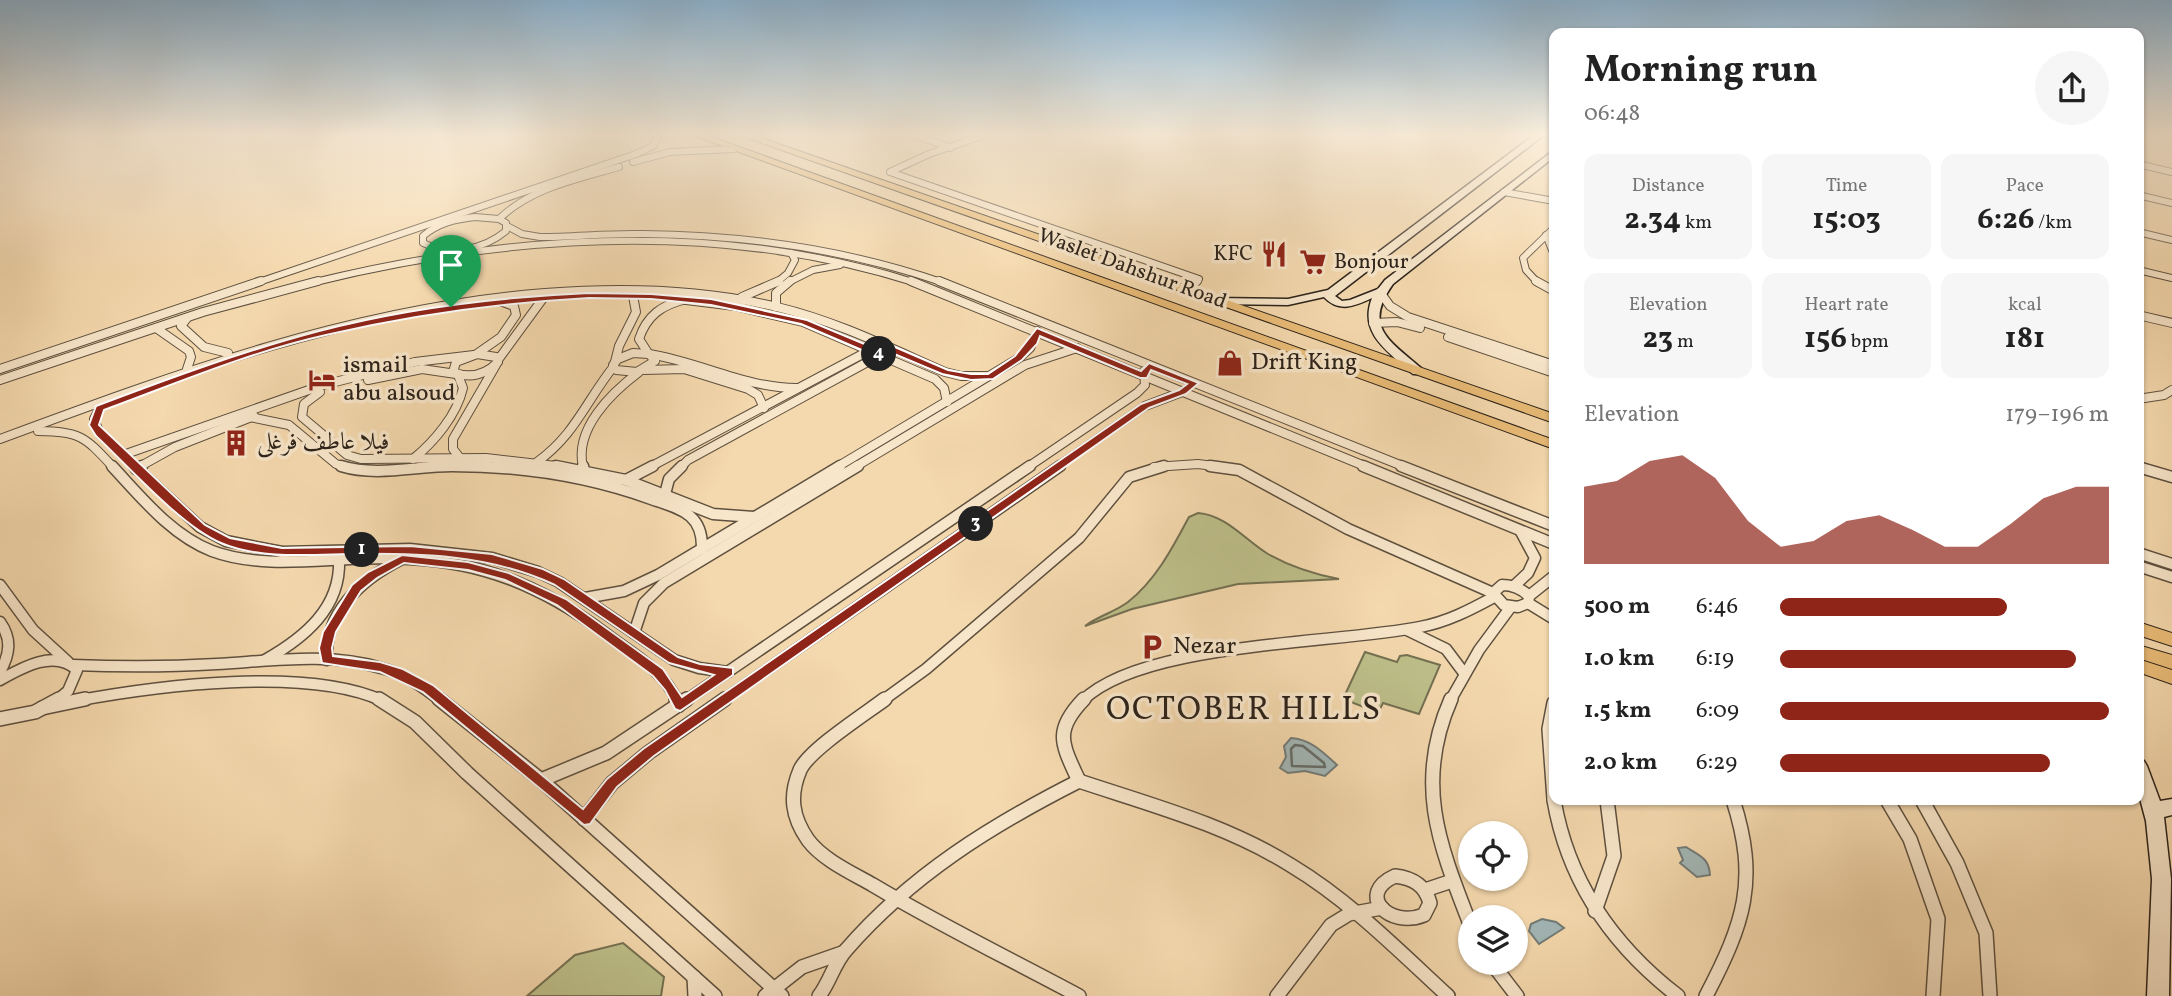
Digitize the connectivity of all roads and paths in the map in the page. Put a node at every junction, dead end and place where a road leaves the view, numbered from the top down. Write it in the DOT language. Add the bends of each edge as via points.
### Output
graph roads {
  1 [pos="556,181"];
  2 [pos="573,181"];
  3 [pos="824,181"];
  4 [pos="876,181"];
  5 [pos="917,181"];
  6 [pos="1478,181"];
  7 [pos="1515,183"];
  8 [pos="1504,192"];
  9 [pos="2144,196"];
  10 [pos="1549,197"];
  11 [pos="1549,198"];
  12 [pos="2172,202"];
  13 [pos="499,219"];
  14 [pos="443,221"];
  15 [pos="507,226"];
  16 [pos="1549,232"];
  17 [pos="2144,233"];
  18 [pos="1546,235"];
  19 [pos="2172,240"];
  20 [pos="1549,242"];
  21 [pos="461,252"];
  22 [pos="791,253"];
  23 [pos="856,265"];
  24 [pos="2144,271"];
  25 [pos="2172,278"];
  26 [pos="1549,288"];
  27 [pos="1185,290"];
  28 [pos="1332,292"];
  29 [pos="1380,292"];
  30 [pos="633,296"];
  31 [pos="544,297"];
  32 [pos="686,299"];
  33 [pos="735,299"];
  34 [pos="500,301"];
  35 [pos="1214,301"];
  36 [pos="776,307"];
  37 [pos="2144,316"];
  38 [pos="187,317"];
  39 [pos="1373,323"];
  40 [pos="2172,323"];
  41 [pos="156,327"];
  42 [pos="1430,328"];
  43 [pos="1037,331"];
  44 [pos="1077,348"];
  45 [pos="881,349"];
  46 [pos="871,350"];
  47 [pos="233,354"];
  48 [pos="648,354"];
  49 [pos="475,355"];
  50 [pos="497,363"];
  51 [pos="614,364"];
  52 [pos="1549,364"];
  53 [pos="0,369"];
  54 [pos="187,369"];
  55 [pos="641,371"];
  56 [pos="1146,371"];
  57 [pos="1417,371"];
  58 [pos="1549,371"];
  59 [pos="457,374"];
  60 [pos="990,376"];
  61 [pos="0,380"];
  62 [pos="1194,383"];
  63 [pos="801,388"];
  64 [pos="2172,390"];
  65 [pos="320,392"];
  66 [pos="1182,392"];
  67 [pos="2144,399"];
  68 [pos="947,402"];
  69 [pos="100,408"];
  70 [pos="764,408"];
  71 [pos="250,417"];
  72 [pos="1549,417"];
  73 [pos="38,431"];
  74 [pos="0,439"];
  75 [pos="1549,443"];
  76 [pos="0,445"];
  77 [pos="123,455"];
  78 [pos="460,458"];
  79 [pos="414,459"];
  80 [pos="537,462"];
  81 [pos="2144,468"];
  82 [pos="136,469"];
  83 [pos="2144,469"];
  84 [pos="584,470"];
  85 [pos="2172,470"];
  86 [pos="2172,477"];
  87 [pos="626,480"];
  88 [pos="665,494"];
  89 [pos="1494,502"];
  90 [pos="1483,514"];
  91 [pos="755,517"];
  92 [pos="1549,524"];
  93 [pos="1519,529"];
  94 [pos="1549,542"];
  95 [pos="702,549"];
  96 [pos="2144,555"];
  97 [pos="402,559"];
  98 [pos="339,560"];
  99 [pos="2172,564"];
  100 [pos="2144,568"];
  101 [pos="2172,577"];
  102 [pos="1549,581"];
  103 [pos="0,585"];
  104 [pos="1514,586"];
  105 [pos="1493,595"];
  106 [pos="585,598"];
  107 [pos="1529,600"];
  108 [pos="1510,608"];
  109 [pos="1549,616"];
  110 [pos="2144,620"];
  111 [pos="0,622"];
  112 [pos="2172,629"];
  113 [pos="1407,630"];
  114 [pos="2144,630"];
  115 [pos="634,633"];
  116 [pos="2172,640"];
  117 [pos="2144,652"];
  118 [pos="327,660"];
  119 [pos="261,662"];
  120 [pos="2172,662"];
  121 [pos="71,664"];
  122 [pos="2144,667"];
  123 [pos="0,672"];
  124 [pos="728,672"];
  125 [pos="1464,673"];
  126 [pos="2172,677"];
  127 [pos="0,680"];
  128 [pos="680,705"];
  129 [pos="42,708"];
  130 [pos="23,716"];
  131 [pos="0,719"];
  132 [pos="0,725"];
  133 [pos="2144,776"];
  134 [pos="541,780"];
  135 [pos="1079,781"];
  136 [pos="1555,805"];
  137 [pos="1608,805"];
  138 [pos="1735,805"];
  139 [pos="1890,805"];
  140 [pos="1925,805"];
  141 [pos="2164,811"];
  142 [pos="584,819"];
  143 [pos="1452,881"];
  144 [pos="1425,890"];
  145 [pos="897,899"];
  146 [pos="1462,905"];
  147 [pos="1382,908"];
  148 [pos="1595,911"];
  149 [pos="1355,913"];
  150 [pos="842,953"];
  151 [pos="1501,975"];
  152 [pos="694,977"];
  153 [pos="773,993"];
  154 [pos="695,996"];
  155 [pos="715,996"];
  156 [pos="819,996"];
  157 [pos="1079,996"];
  158 [pos="1277,996"];
  159 [pos="1448,996"];
  160 [pos="1517,996"];
  161 [pos="1678,996"];
  162 [pos="1706,996"];
  163 [pos="1933,996"];
  164 [pos="1990,996"];
  165 [pos="2158,996"];
  1 -- 14 [label="street"];
  2 -- 13 [label="street" via="531,196"];
  3 -- 75 [label="main road, Waslet Dahshur Road"];
  4 -- 27 [label="main road, Waslet Dahshur Road"];
  5 -- 27 [label="street" via="1199,279"];
  6 -- 28 [label="street"];
  7 -- 8 [label="street"];
  7 -- 10 [label="street"];
  8 -- 11 [label="street"];
  8 -- 29 [label="street"];
  9 -- 12 [label="street"];
  13 -- 14 [label="street"];
  13 -- 15 [label="street"];
  14 -- 21 [label="street" via="423,236 423,243"];
  14 -- 53 [label="street"];
  15 -- 21 [label="street" via="494,240"];
  15 -- 56 [label="street" via="539,236 647,233 727,237 869,259 971,291"];
  16 -- 18 [label="street"];
  17 -- 19 [label="street"];
  18 -- 20 [label="street"];
  18 -- 26 [label="street" via="1529,250 1524,266 1530,276"];
  21 -- 22 [label="street" via="622,240 708,243"];
  21 -- 38 [label="street" via="334,277"];
  22 -- 23 [label="street"];
  22 -- 33 [label="street" via="795,260 790,271 759,292"];
  23 -- 36 [label="street" via="800,275 776,293"];
  23 -- 43 [label="street" via="915,282"];
  24 -- 25 [label="street"];
  27 -- 35 [label="main road, Waslet Dahshur Road"];
  28 -- 29 [label="street" via="1330,299 1349,305"];
  28 -- 35 [label="street" via="1288,302"];
  29 -- 39 [label="street" via="1372,307"];
  29 -- 42 [label="street" via="1398,312"];
  30 -- 31 [label="street"];
  30 -- 32 [label="street"];
  30 -- 51 [label="street" via="636,312"];
  31 -- 34 [label="street"];
  31 -- 50 [label="street"];
  32 -- 46 [label="street" via="782,316"];
  32 -- 48 [label="street" via="663,306 648,317 639,339"];
  33 -- 36 [label="street"];
  33 -- 47 [label="street" via="628,290 503,295 384,313"];
  34 -- 49 [label="street" via="514,306 516,314 502,337"];
  34 -- 69 [label="street" via="413,313 323,333 215,365"];
  35 -- 57 [label="main road, Waslet Dahshur Road"];
  36 -- 45 [label="street" via="833,324"];
  37 -- 40 [label="street"];
  38 -- 41 [label="street"];
  38 -- 47 [label="street" via="181,326 204,347"];
  39 -- 42 [label="street"];
  39 -- 57 [label="street" via="1384,341"];
  41 -- 54 [label="street" via="189,351"];
  41 -- 61 [label="street"];
  42 -- 52 [label="street"];
  42 -- 58 [label="street"];
  43 -- 44 [label="street"];
  43 -- 60 [label="street" via="1025,353"];
  44 -- 56 [label="street"];
  44 -- 115 [label="street" via="1025,365 673,578 644,603"];
  45 -- 46 [label="street"];
  45 -- 60 [label="street" via="953,375"];
  45 -- 68 [label="street" via="935,379"];
  45 -- 88 [label="street" via="688,460 668,480"];
  46 -- 63 [label="street"];
  47 -- 54 [label="street"];
  48 -- 51 [label="street" via="628,354"];
  48 -- 55 [label="street" via="655,361"];
  48 -- 63 [label="street" via="683,359 767,387"];
  49 -- 50 [label="street" via="491,355"];
  49 -- 59 [label="street" via="453,366"];
  49 -- 77 [label="street" via="400,365 323,385"];
  50 -- 59 [label="street" via="479,374"];
  50 -- 78 [label="street" via="453,439"];
  51 -- 55 [label="street" via="619,372"];
  51 -- 80 [label="street" via="573,432"];
  54 -- 74 [label="street"];
  55 -- 70 [label="street" via="684,369 748,388"];
  55 -- 84 [label="street" via="612,394 586,435 580,451"];
  56 -- 62 [label="street"];
  56 -- 66 [label="street"];
  56 -- 124 [label="street" via="1145,385 1137,393"];
  57 -- 72 [label="main road, Waslet Dahshur Road"];
  59 -- 65 [label="street" via="412,370"];
  59 -- 79 [label="street" via="464,387 461,397 430,444"];
  60 -- 68 [label="street"];
  62 -- 66 [label="street"];
  62 -- 89 [label="street"];
  63 -- 70 [label="street"];
  64 -- 67 [label="street"];
  65 -- 71 [label="street"];
  65 -- 79 [label="street" via="304,404 302,416 347,455 369,461"];
  66 -- 90 [label="street"];
  66 -- 142 [label="street" via="1145,406 648,752 612,783"];
  68 -- 91 [label="street"];
  69 -- 73 [label="street"];
  69 -- 77 [label="street" via="94,419 96,429"];
  70 -- 87 [label="street"];
  71 -- 82 [label="street" via="175,447"];
  71 -- 95 [label="street" via="289,425 336,464 348,468 507,468 617,488 695,519 703,529"];
  73 -- 76 [label="street"];
  73 -- 98 [label="street" via="83,437 180,534 200,546 258,560"];
  77 -- 82 [label="street"];
  78 -- 79 [label="street"];
  78 -- 80 [label="street"];
  80 -- 84 [label="street"];
  81 -- 85 [label="street"];
  82 -- 106 [label="street" via="200,527 243,546 282,551 410,549 466,554 538,572"];
  83 -- 86 [label="street"];
  84 -- 87 [label="street"];
  87 -- 88 [label="street"];
  88 -- 91 [label="street" via="713,514"];
  89 -- 90 [label="street"];
  89 -- 92 [label="street"];
  90 -- 93 [label="street"];
  91 -- 95 [label="street"];
  93 -- 94 [label="street"];
  93 -- 104 [label="street" via="1535,558"];
  95 -- 106 [label="street" via="636,586"];
  96 -- 99 [label="street"];
  97 -- 98 [label="street"];
  97 -- 118 [label="street" via="350,595 329,632"];
  97 -- 128 [label="street" via="489,571 545,592 658,672"];
  98 -- 119 [label="street" via="338,586 313,624 292,644"];
  100 -- 101 [label="street"];
  102 -- 107 [label="street"];
  103 -- 121 [label="street" via="33,630"];
  104 -- 105 [label="street" via="1502,585"];
  104 -- 107 [label="street"];
  105 -- 108 [label="street"];
  105 -- 113 [label="street" via="1461,615"];
  105 -- 145 [label="street" via="1348,529 1239,470 1176,464 1129,477 1079,538 926,669 801,766 792,794 794,818 810,842"];
  106 -- 115 [label="street"];
  107 -- 108 [label="street" via="1521,608"];
  107 -- 109 [label="street"];
  108 -- 125 [label="street"];
  110 -- 112 [label="main road"];
  111 -- 123 [label="street" via="10,640"];
  113 -- 125 [label="street" via="1446,649"];
  113 -- 135 [label="street" via="1176,658 1105,685 1085,697 1067,717 1063,738"];
  114 -- 116 [label="main road"];
  115 -- 124 [label="street" via="674,660"];
  117 -- 120 [label="main road"];
  118 -- 119 [label="street"];
  118 -- 134 [label="street" via="380,667 414,680"];
  119 -- 121 [label="street" via="147,668"];
  121 -- 127 [label="street" via="37,663"];
  121 -- 129 [label="street" via="76,677 73,685"];
  122 -- 126 [label="main road"];
  124 -- 128 [label="street"];
  125 -- 143 [label="street" via="1445,705 1434,737 1430,774 1434,819"];
  128 -- 134 [label="street" via="606,753"];
  129 -- 130 [label="street"];
  129 -- 152 [label="street" via="135,692 249,684 321,686 381,700 412,720"];
  130 -- 131 [label="street"];
  130 -- 132 [label="street"];
  133 -- 141 [label="street"];
  134 -- 142 [label="street"];
  135 -- 145 [label="street" via="975,838"];
  135 -- 149 [label="street" via="1236,836 1320,883"];
  136 -- 148 [label="street" via="1576,873"];
  137 -- 148 [label="street" via="1614,856"];
  138 -- 162 [label="street" via="1746,836 1749,871 1744,913"];
  139 -- 163 [label="street" via="1910,839 1938,919"];
  140 -- 164 [label="street" via="1986,933"];
  141 -- 165 [label="street"];
  142 -- 153 [label="street"];
  143 -- 144 [label="street"];
  143 -- 146 [label="street"];
  144 -- 147 [label="street" via="1428,910 1419,919 1403,921"];
  144 -- 147 [label="street" via="1404,877 1388,878 1376,894"];
  145 -- 150 [label="street"];
  145 -- 157 [label="street"];
  147 -- 149 [label="street"];
  148 -- 161 [label="street" via="1623,949"];
  149 -- 158 [label="street" via="1329,929"];
  149 -- 159 [label="street"];
  150 -- 153 [label="street" via="802,968"];
  150 -- 156 [label="street"];
  151 -- 160 [label="street"];
  152 -- 154 [label="street"];
  152 -- 155 [label="street"];
}
